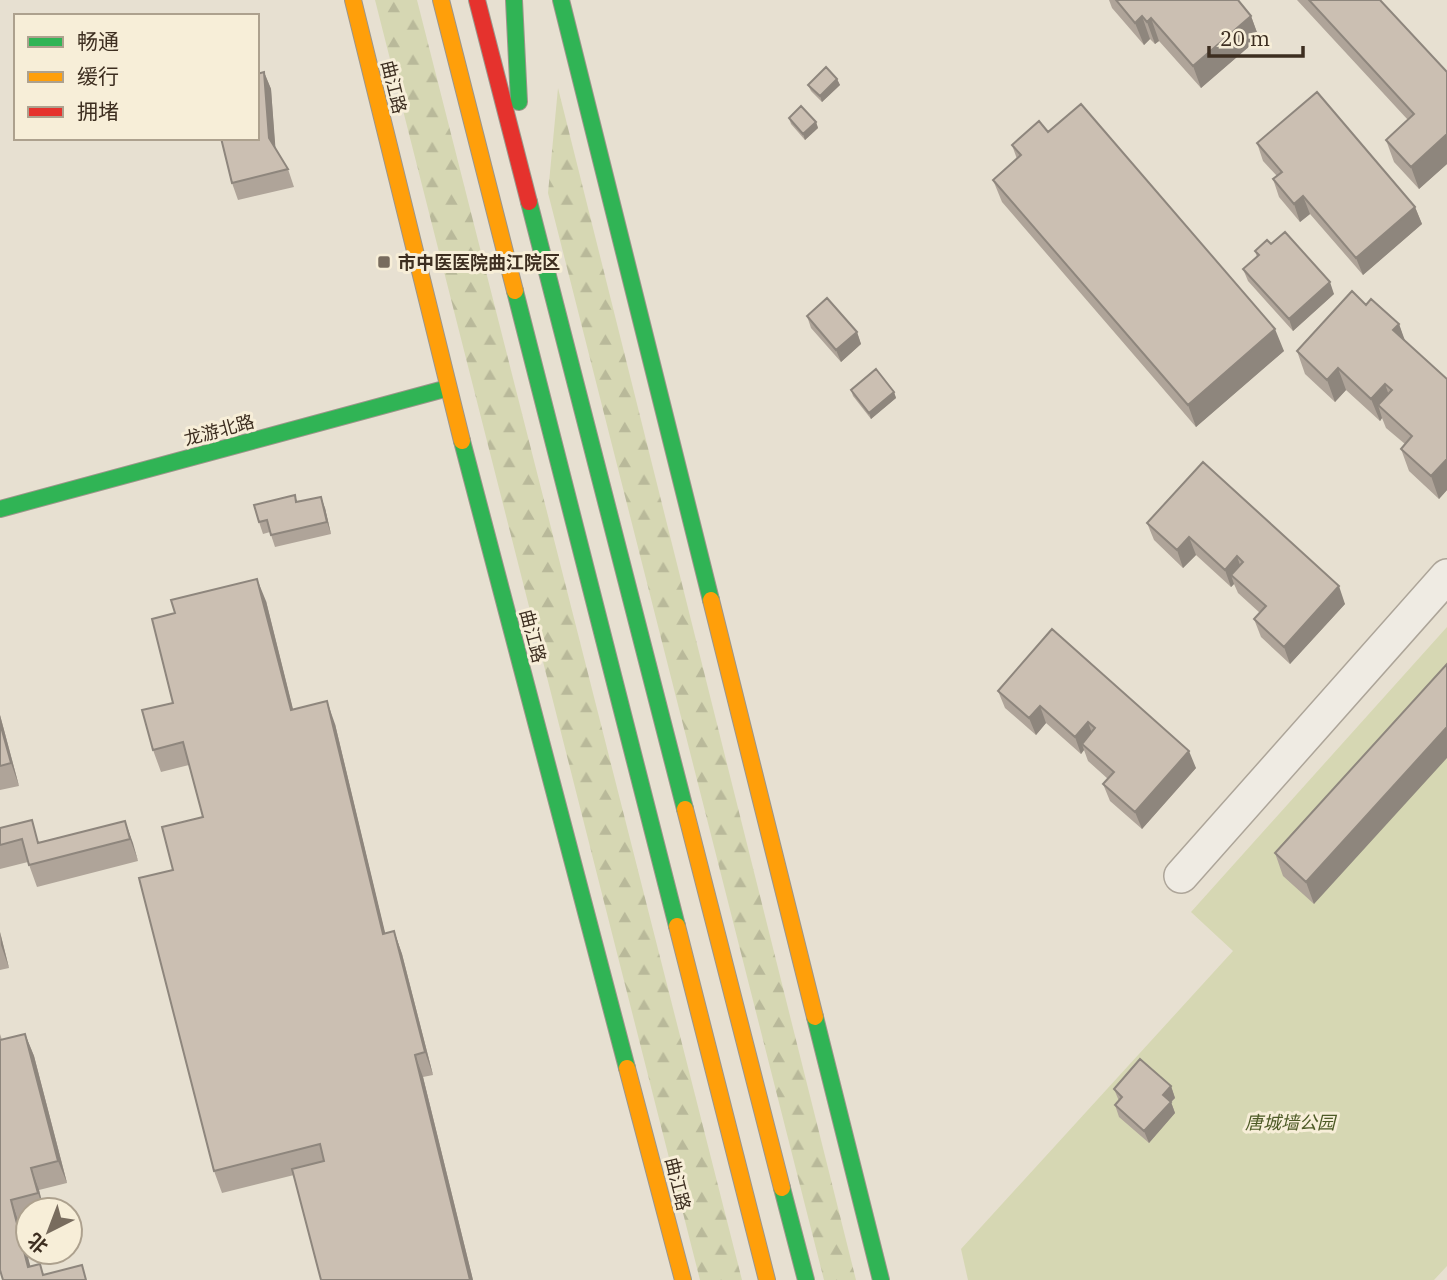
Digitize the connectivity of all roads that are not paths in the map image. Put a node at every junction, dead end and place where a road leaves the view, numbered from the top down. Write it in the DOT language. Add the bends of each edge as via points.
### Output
graph roads {
  1 [pos="353,0"];
  2 [pos="441,0"];
  3 [pos="477,0"];
  4 [pos="514,0"];
  5 [pos="561,0"];
  6 [pos="522,184"];
  7 [pos="447,388"];
  8 [pos="0,509"];
  9 [pos="1447,576"];
  10 [pos="1181,876"];
  11 [pos="682,1280"];
  12 [pos="767,1280"];
  13 [pos="806,1280"];
  14 [pos="881,1280"];
  1 -- 7 [label="main road, 曲江路"];
  2 -- 12 [label="main road"];
  3 -- 6 [label="main road"];
  4 -- 6 [label="main road"];
  5 -- 14 [label="main road"];
  6 -- 13 [label="main road"];
  7 -- 8 [label="main road, 龙游北路"];
  7 -- 11 [label="main road, 曲江路"];
  9 -- 10 [label="street"];
}
